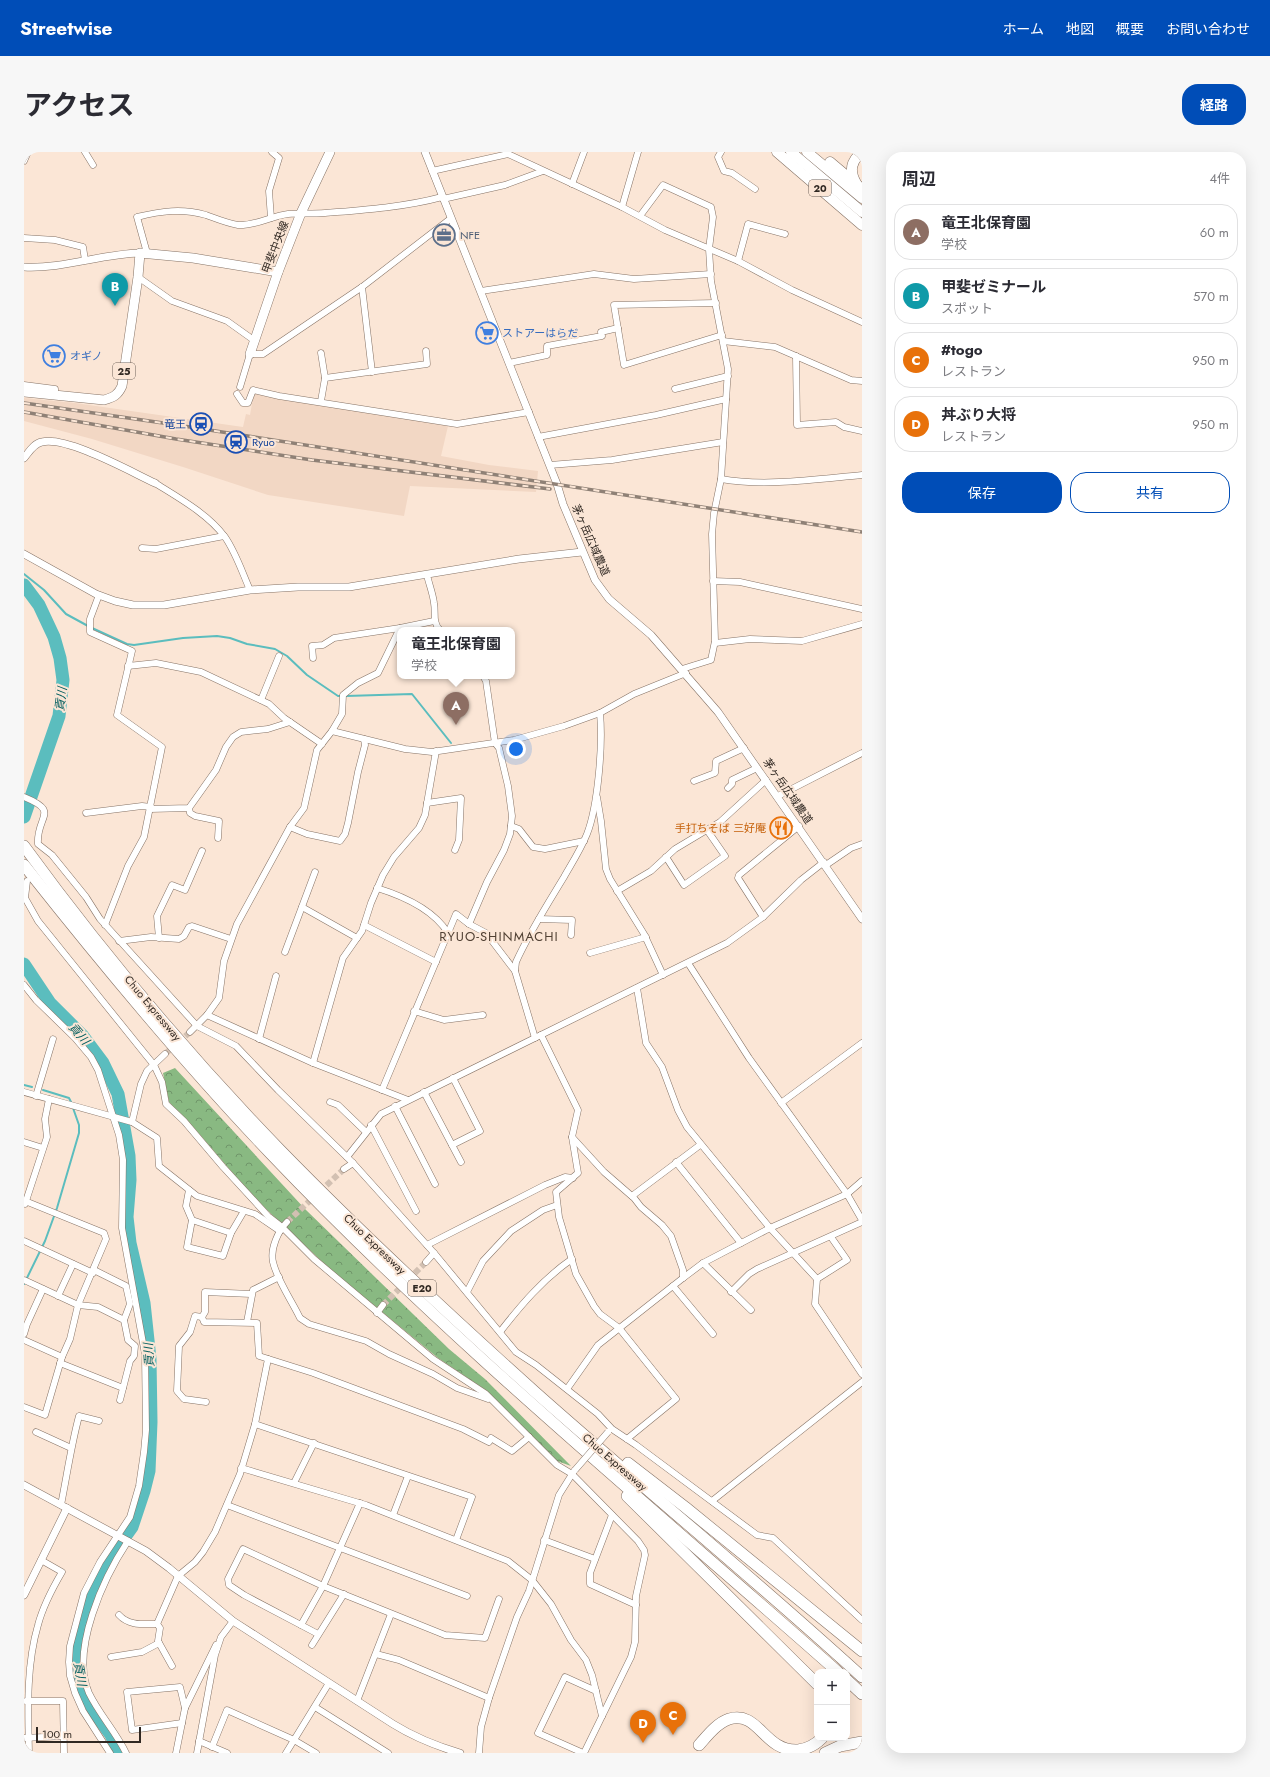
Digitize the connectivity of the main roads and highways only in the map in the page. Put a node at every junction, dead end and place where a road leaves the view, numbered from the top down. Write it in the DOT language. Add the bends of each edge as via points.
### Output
graph roads {
  1 [pos="330,152"];
  2 [pos="777,152"];
  3 [pos="791,152"];
  4 [pos="807,152"];
  5 [pos="818,152"];
  6 [pos="862,152"];
  7 [pos="859,186"];
  8 [pos="862,198"];
  9 [pos="862,212"];
  10 [pos="862,224"];
  11 [pos="278,272"];
  12 [pos="250,354"];
  13 [pos="24,392"];
  14 [pos="29,851"];
  15 [pos="24,865"];
  16 [pos="535,1392"];
  17 [pos="554,1423"];
  18 [pos="862,1651"];
  19 [pos="835,1669"];
  20 [pos="862,1677"];
  21 [pos="814,1681"];
  22 [pos="850,1683"];
  23 [pos="862,1694"];
  24 [pos="820,1741"];
  25 [pos="862,1742"];
  26 [pos="699,1745"];
  27 [pos="826,1753"];
  1 -- 11 [label="main road, 甲斐中央線" via="301,213"];
  2 -- 10 [label="highway, 20"];
  3 -- 9 [label="highway, 20"];
  4 -- 8 [label="highway, 20"];
  5 -- 7 [label="highway, 20"];
  6 -- 7 [label="highway" via="851,165 852,176"];
  11 -- 12 [label="main road, 甲斐中央線"];
  11 -- 13 [label="main road, 25" via="144,253 119,393 104,400"];
  14 -- 16 [label="highway, Chuo Expressway / E20" via="151,1006 279,1149 401,1268"];
  15 -- 17 [label="highway, Chuo Expressway / E20" via="184,1060 272,1155 393,1276"];
  16 -- 18 [label="highway" via="685,1507"];
  16 -- 20 [label="highway, Chuo Expressway / E20"];
  17 -- 19 [label="highway, Chuo Expressway / E20"];
  17 -- 21 [label="highway"];
  22 -- 23 [label="highway"];
  24 -- 26 [label="highway" via="808,1748 785,1749 773,1743 751,1722 744,1718 735,1718 722,1723"];
  25 -- 27 [label="highway" via="840,1746"];
}
